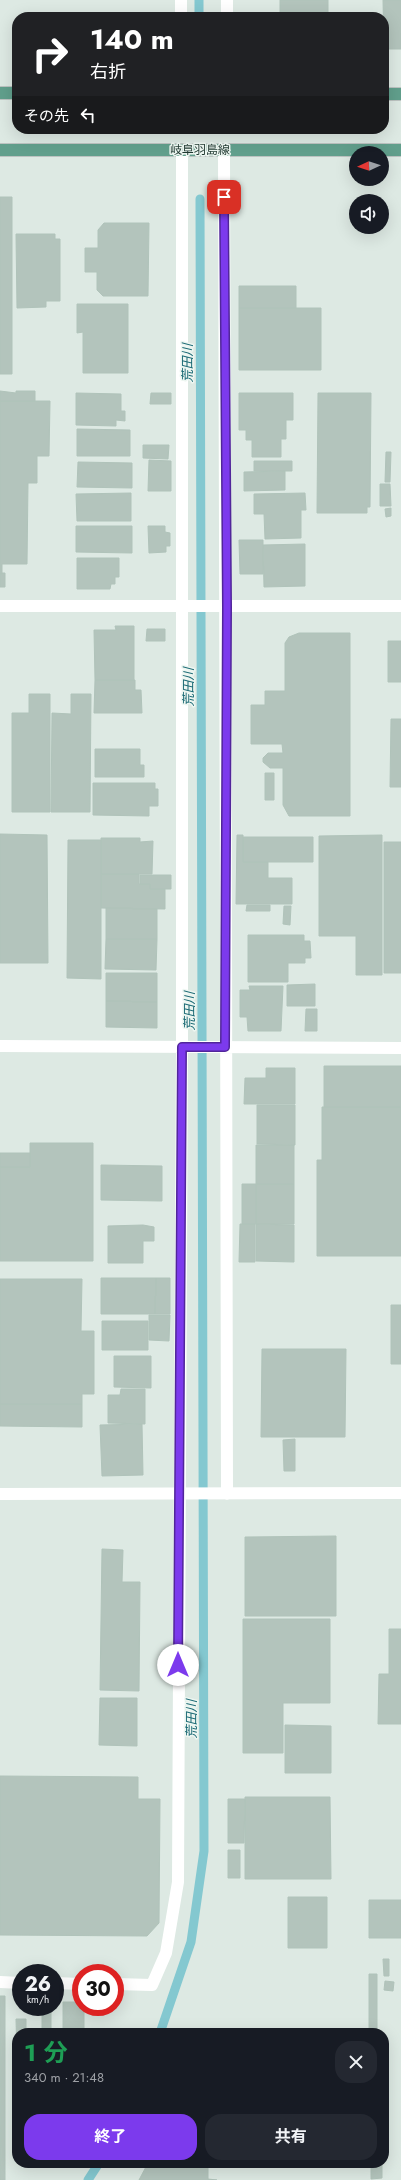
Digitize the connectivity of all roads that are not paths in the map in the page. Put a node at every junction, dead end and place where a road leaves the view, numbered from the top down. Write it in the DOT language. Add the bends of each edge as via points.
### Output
graph roads {
  1 [pos="181,0"];
  2 [pos="227,0"];
  3 [pos="181,12"];
  4 [pos="227,12"];
  5 [pos="0,93"];
  6 [pos="12,93"];
  7 [pos="389,94"];
  8 [pos="401,94"];
  9 [pos="0,150"];
  10 [pos="182,150"];
  11 [pos="224,150"];
  12 [pos="401,150"];
  13 [pos="0,606"];
  14 [pos="185,606"];
  15 [pos="401,606"];
  16 [pos="224,607"];
  17 [pos="0,1046"];
  18 [pos="185,1047"];
  19 [pos="222,1047"];
  20 [pos="401,1048"];
  21 [pos="401,1493"];
  22 [pos="0,1494"];
  23 [pos="183,1494"];
  24 [pos="221,1494"];
  25 [pos="0,1982"];
  26 [pos="12,1982"];
  27 [pos="124,1984"];
  1 -- 3 [label="street"];
  2 -- 4 [label="street"];
  5 -- 6 [label="main road"];
  7 -- 8 [label="main road"];
  9 -- 10 [label="main road, 岐阜羽島線"];
  10 -- 11 [label="main road, 岐阜羽島線"];
  10 -- 14 [label="street"];
  11 -- 12 [label="main road, 岐阜羽島線"];
  11 -- 16 [label="street"];
  13 -- 14 [label="street"];
  14 -- 16 [label="street"];
  14 -- 18 [label="street"];
  15 -- 16 [label="street"];
  16 -- 19 [label="street"];
  17 -- 18 [label="street"];
  18 -- 19 [label="street"];
  18 -- 23 [label="street"];
  19 -- 20 [label="street"];
  19 -- 24 [label="street"];
  21 -- 24 [label="street"];
  22 -- 23 [label="street"];
  23 -- 24 [label="street"];
  23 -- 27 [label="street" via="178,1882 166,1953 152,1985"];
  25 -- 26 [label="street"];
}
